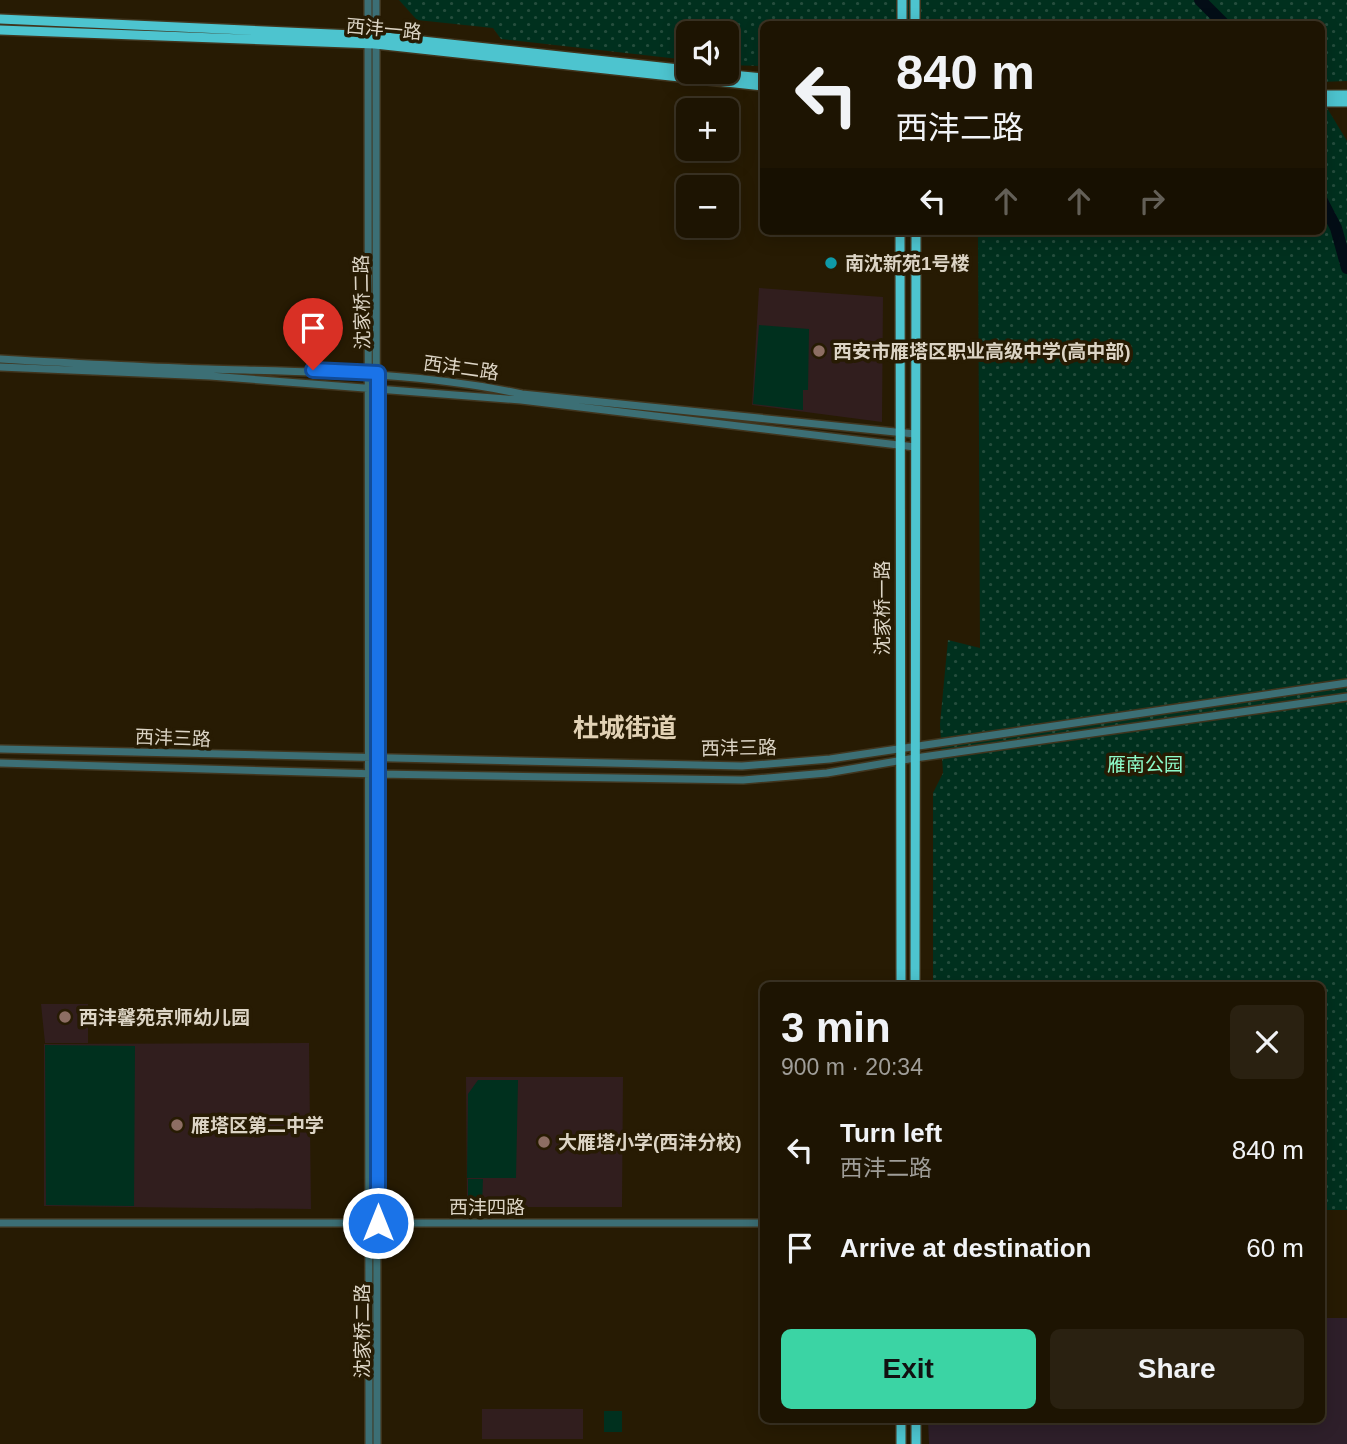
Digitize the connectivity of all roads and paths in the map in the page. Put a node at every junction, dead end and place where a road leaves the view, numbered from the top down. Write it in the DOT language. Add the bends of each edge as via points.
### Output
graph roads {
  1 [pos="368,0"];
  2 [pos="376,0"];
  3 [pos="902,0"];
  4 [pos="915,0"];
  5 [pos="0,19"];
  6 [pos="902,21"];
  7 [pos="915,21"];
  8 [pos="0,30"];
  9 [pos="371,41"];
  10 [pos="676,69"];
  11 [pos="739,76"];
  12 [pos="760,78"];
  13 [pos="760,86"];
  14 [pos="1325,95"];
  15 [pos="1347,95"];
  16 [pos="1325,102"];
  17 [pos="1347,102"];
  18 [pos="900,235"];
  19 [pos="916,235"];
  20 [pos="0,359"];
  21 [pos="0,367"];
  22 [pos="367,372"];
  23 [pos="378,373"];
  24 [pos="367,387"];
  25 [pos="377,388"];
  26 [pos="900,432"];
  27 [pos="915,434"];
  28 [pos="900,445"];
  29 [pos="915,447"];
  30 [pos="1347,683"];
  31 [pos="1347,697"];
  32 [pos="916,744"];
  33 [pos="900,747"];
  34 [pos="0,749"];
  35 [pos="915,758"];
  36 [pos="368,759"];
  37 [pos="379,760"];
  38 [pos="901,760"];
  39 [pos="0,763"];
  40 [pos="369,774"];
  41 [pos="379,774"];
  42 [pos="901,982"];
  43 [pos="915,982"];
  44 [pos="0,1223"];
  45 [pos="374,1223"];
  46 [pos="760,1223"];
  47 [pos="901,1423"];
  48 [pos="916,1423"];
  49 [pos="369,1444"];
  50 [pos="377,1444"];
  51 [pos="901,1444"];
  52 [pos="916,1444"];
  1 -- 9 [label="street, 沈家桥二路"];
  2 -- 9 [label="street, 沈家桥二路"];
  3 -- 6 [label="main road"];
  4 -- 7 [label="main road"];
  5 -- 9 [label="main road, 西沣一路"];
  8 -- 9 [label="main road, 西沣一路"];
  9 -- 10 [label="main road, 西沣一路"];
  9 -- 13 [label="main road, 西沣一路"];
  9 -- 22 [label="street, 沈家桥二路"];
  9 -- 23 [label="street, 沈家桥二路"];
  11 -- 12 [label="main road"];
  14 -- 15 [label="main road"];
  16 -- 17 [label="main road"];
  18 -- 26 [label="main road, 沈家桥一路"];
  19 -- 27 [label="main road, 沈家桥一路"];
  20 -- 22 [label="street, 西沣二路"];
  21 -- 24 [label="street, 西沣二路"];
  22 -- 23 [label="street, 西沣二路"];
  22 -- 24 [label="street, 沈家桥二路"];
  23 -- 25 [label="street, 沈家桥二路"];
  23 -- 26 [label="street, 西沣二路" via="535,396"];
  24 -- 25 [label="street, 西沣二路"];
  24 -- 36 [label="street, 沈家桥二路"];
  25 -- 28 [label="street, 西沣二路" via="534,401"];
  25 -- 37 [label="street, 沈家桥二路"];
  26 -- 27 [label="street, 西沣二路"];
  26 -- 28 [label="main road, 沈家桥一路"];
  27 -- 29 [label="main road, 沈家桥一路"];
  28 -- 29 [label="street, 西沣二路"];
  28 -- 33 [label="main road, 沈家桥一路"];
  29 -- 32 [label="main road, 沈家桥一路"];
  30 -- 32 [label="street, 西沣三路"];
  31 -- 35 [label="street, 西沣三路"];
  32 -- 33 [label="street, 西沣三路"];
  32 -- 35 [label="main road, 沈家桥一路"];
  33 -- 37 [label="street, 西沣三路" via="830,759 742,766"];
  33 -- 38 [label="main road, 沈家桥一路"];
  34 -- 36 [label="street, 西沣三路"];
  35 -- 38 [label="street, 西沣三路"];
  35 -- 43 [label="main road, 沈家桥一路"];
  36 -- 37 [label="street, 西沣三路"];
  36 -- 40 [label="street, 沈家桥二路"];
  37 -- 41 [label="street, 沈家桥二路"];
  38 -- 41 [label="street, 西沣三路" via="827,773 743,780"];
  38 -- 42 [label="main road, 沈家桥一路"];
  39 -- 40 [label="street, 西沣三路"];
  40 -- 41 [label="street, 西沣三路"];
  40 -- 45 [label="street, 沈家桥二路"];
  41 -- 45 [label="street, 沈家桥二路"];
  44 -- 45 [label="street, 西沣四路"];
  45 -- 46 [label="street, 西沣四路"];
  45 -- 49 [label="street, 沈家桥二路"];
  45 -- 50 [label="street, 沈家桥二路"];
  47 -- 51 [label="main road"];
  48 -- 52 [label="main road"];
}
